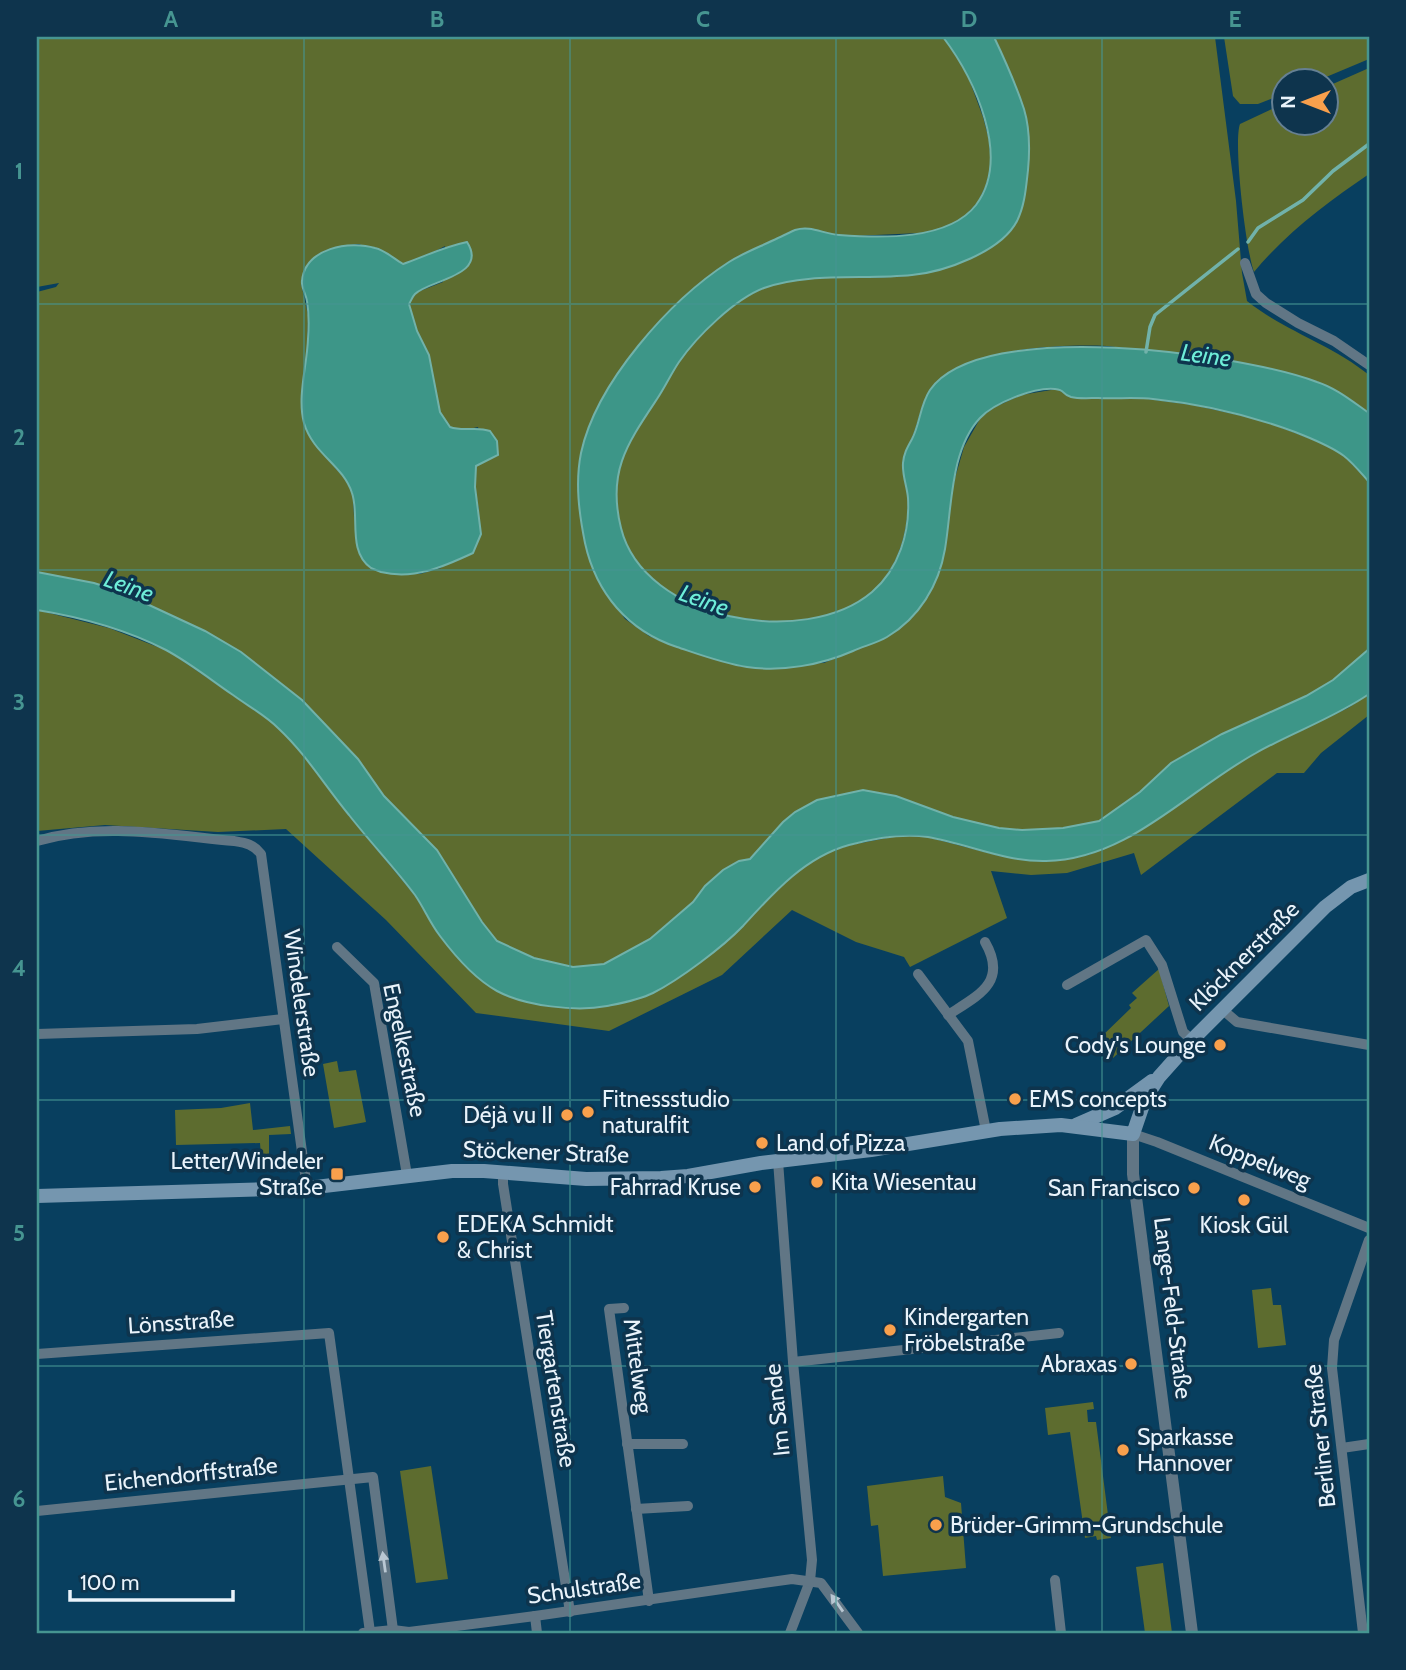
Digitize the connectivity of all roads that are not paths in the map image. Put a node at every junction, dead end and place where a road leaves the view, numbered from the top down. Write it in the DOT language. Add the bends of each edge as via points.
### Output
graph roads {
  1 [pos="1245,263"];
  2 [pos="1369,365"];
  3 [pos="37,841"];
  4 [pos="1369,880"];
  5 [pos="985,942"];
  6 [pos="337,947"];
  7 [pos="918,974"];
  8 [pos="1067,985"];
  9 [pos="1223,1010"];
  10 [pos="948,1014"];
  11 [pos="283,1019"];
  12 [pos="37,1034"];
  13 [pos="1192,1041"];
  14 [pos="1369,1045"];
  15 [pos="1159,1077"];
  16 [pos="1073,1126"];
  17 [pos="986,1131"];
  18 [pos="1133,1134"];
  19 [pos="778,1161"];
  20 [pos="503,1172"];
  21 [pos="407,1175"];
  22 [pos="307,1188"];
  23 [pos="37,1196"];
  24 [pos="1369,1228"];
  25 [pos="1369,1240"];
  26 [pos="624,1308"];
  27 [pos="1059,1333"];
  28 [pos="37,1354"];
  29 [pos="793,1362"];
  30 [pos="627,1444"];
  31 [pos="682,1444"];
  32 [pos="1369,1444"];
  33 [pos="1342,1448"];
  34 [pos="350,1479"];
  35 [pos="688,1506"];
  36 [pos="636,1509"];
  37 [pos="37,1511"];
  38 [pos="1055,1580"];
  39 [pos="810,1581"];
  40 [pos="1364,1582"];
  41 [pos="649,1601"];
  42 [pos="570,1612"];
  43 [pos="535,1616"];
  44 [pos="393,1630"];
  45 [pos="370,1632"];
  46 [pos="363,1633"];
  47 [pos="537,1633"];
  48 [pos="790,1633"];
  49 [pos="858,1633"];
  50 [pos="1061,1633"];
  51 [pos="1192,1633"];
  52 [pos="1363,1633"];
  1 -- 2 [label="street" via="1256,294 1266,303"];
  3 -- 11 [label="street, Windelerstraße" via="76,833 132,831 256,847 261,854"];
  4 -- 9 [label="main road, Klöcknerstraße" via="1339,895"];
  5 -- 10 [label="street" via="994,964 988,985"];
  6 -- 21 [label="street, Engelkestraße" via="374,983"];
  7 -- 10 [label="street"];
  8 -- 13 [label="street" via="1146,940 1162,965 1184,1032"];
  9 -- 13 [label="main road, Klöcknerstraße"];
  9 -- 14 [label="street" via="1237,1022"];
  10 -- 17 [label="street" via="968,1041"];
  11 -- 12 [label="street" via="197,1029"];
  11 -- 22 [label="street, Windelerstraße"];
  13 -- 15 [label="main road, Klöcknerstraße"];
  15 -- 16 [label="main road" via="1115,1108"];
  15 -- 18 [label="main road, Lange-Feld-Straße" via="1145,1099"];
  16 -- 17 [label="main road, Stöckener Straße"];
  16 -- 18 [label="main road, Stöckener Straße"];
  17 -- 19 [label="main road, Stöckener Straße"];
  18 -- 24 [label="street, Koppelweg"];
  18 -- 51 [label="street, Lange-Feld-Straße" via="1133,1174"];
  19 -- 20 [label="main road, Stöckener Straße" via="661,1178 586,1179"];
  19 -- 29 [label="street, Im Sande"];
  20 -- 21 [label="main road, Stöckener Straße"];
  20 -- 42 [label="street, Tiergartenstraße"];
  21 -- 22 [label="main road, Stöckener Straße"];
  22 -- 23 [label="main road, Stöckener Straße"];
  25 -- 33 [label="street, Berliner Straße" via="1334,1340 1332,1368"];
  26 -- 30 [label="street, Mittelweg" via="609,1310"];
  27 -- 29 [label="street"];
  28 -- 34 [label="street, Lönsstraße" via="329,1333"];
  29 -- 39 [label="street, Im Sande" via="812,1560"];
  30 -- 31 [label="street, Mittelweg"];
  30 -- 36 [label="street, Mittelweg"];
  32 -- 33 [label="street"];
  33 -- 40 [label="street, Berliner Straße"];
  34 -- 37 [label="street, Eichendorffstraße"];
  44 -- 34 [label="street, one-way" via="373,1477"];
  34 -- 45 [label="street"];
  35 -- 36 [label="street"];
  36 -- 41 [label="street, Mittelweg"];
  38 -- 50 [label="street"];
  39 -- 41 [label="street, Schulstraße" via="792,1579"];
  39 -- 48 [label="street, Im Sande"];
  49 -- 39 [label="street, one-way" via="827,1588"];
  40 -- 52 [label="street, Berliner Straße"];
  41 -- 42 [label="street, Schulstraße"];
  42 -- 43 [label="street, Schulstraße"];
  43 -- 44 [label="street, Schulstraße" via="409,1632"];
  43 -- 47 [label="street"];
  44 -- 45 [label="street, Schulstraße"];
  45 -- 46 [label="street, Schulstraße"];
}
